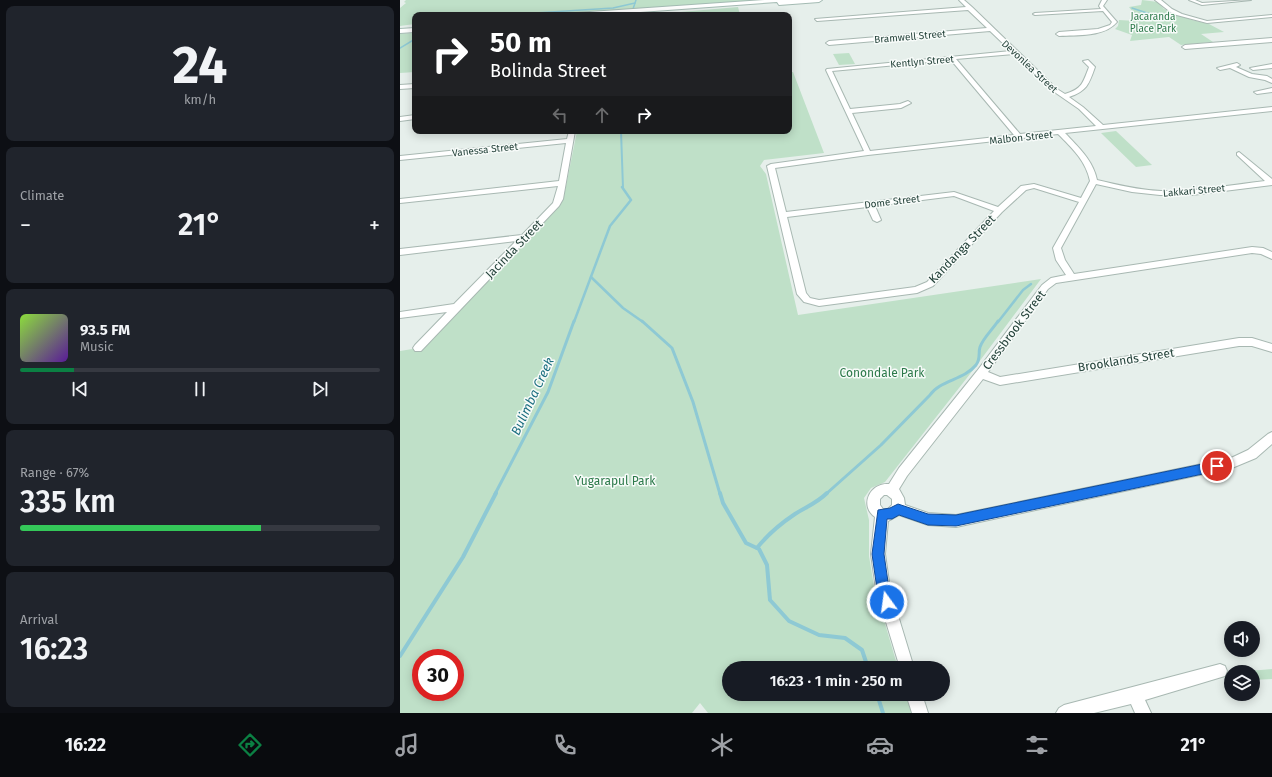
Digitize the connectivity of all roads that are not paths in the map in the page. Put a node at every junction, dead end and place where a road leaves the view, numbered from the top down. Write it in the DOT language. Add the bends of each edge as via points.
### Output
graph roads {
  1 [pos="787,0"];
  2 [pos="819,0"];
  3 [pos="961,0"];
  4 [pos="1105,0"];
  5 [pos="1157,0"];
  6 [pos="1191,0"];
  7 [pos="1249,0"];
  8 [pos="1255,0"];
  9 [pos="970,8"];
  10 [pos="1104,10"];
  11 [pos="646,11"];
  12 [pos="637,12"];
  13 [pos="1035,14"];
  14 [pos="1272,16"];
  15 [pos="814,21"];
  16 [pos="412,28"];
  17 [pos="400,29"];
  18 [pos="991,29"];
  19 [pos="1059,34"];
  20 [pos="1272,40"];
  21 [pos="825,43"];
  22 [pos="1185,47"];
  23 [pos="1015,52"];
  24 [pos="952,58"];
  25 [pos="1086,61"];
  26 [pos="1243,65"];
  27 [pos="1272,66"];
  28 [pos="1232,67"];
  29 [pos="1220,68"];
  30 [pos="1253,68"];
  31 [pos="1272,81"];
  32 [pos="412,86"];
  33 [pos="400,87"];
  34 [pos="1272,90"];
  35 [pos="1257,92"];
  36 [pos="1065,96"];
  37 [pos="908,103"];
  38 [pos="1270,111"];
  39 [pos="849,112"];
  40 [pos="412,117"];
  41 [pos="400,119"];
  42 [pos="1102,128"];
  43 [pos="1060,132"];
  44 [pos="571,134"];
  45 [pos="1018,137"];
  46 [pos="570,141"];
  47 [pos="868,153"];
  48 [pos="1239,154"];
  49 [pos="400,158"];
  50 [pos="1094,180"];
  51 [pos="1272,182"];
  52 [pos="562,183"];
  53 [pos="400,201"];
  54 [pos="1083,201"];
  55 [pos="870,204"];
  56 [pos="999,210"];
  57 [pos="783,215"];
  58 [pos="877,220"];
  59 [pos="526,237"];
  60 [pos="400,252"];
  61 [pos="1272,256"];
  62 [pos="1072,277"];
  63 [pos="458,307"];
  64 [pos="400,315"];
  65 [pos="418,348"];
  66 [pos="1272,348"];
  67 [pos="981,374"];
  68 [pos="1272,437"];
  69 [pos="892,491"];
  70 [pos="898,509"];
  71 [pos="882,514"];
  72 [pos="905,661"];
  73 [pos="1220,671"];
  74 [pos="1135,695"];
  75 [pos="916,701"];
  76 [pos="920,713"];
  77 [pos="1064,713"];
  78 [pos="1143,713"];
  1 -- 11 [label="main road"];
  2 -- 11 [label="main road"];
  3 -- 9 [label="street, Devonlea Street"];
  4 -- 10 [label="street" via="1101,4"];
  5 -- 14 [label="street" via="1170,10 1207,22"];
  6 -- 7 [label="street" via="1202,4"];
  7 -- 8 [label="street"];
  9 -- 15 [label="street"];
  9 -- 18 [label="street, Devonlea Street"];
  10 -- 13 [label="street"];
  10 -- 19 [label="street" via="1115,22 1110,27 1096,31"];
  11 -- 12 [label="main road"];
  16 -- 17 [label="main road"];
  18 -- 21 [label="street, Bramwell Street"];
  18 -- 23 [label="street, Devonlea Street"];
  20 -- 22 [label="street"];
  23 -- 24 [label="street, Kentlyn Street"];
  23 -- 36 [label="street, Devonlea Street" via="1055,90"];
  24 -- 39 [label="street, Kentlyn Street" via="829,70"];
  24 -- 45 [label="street"];
  25 -- 36 [label="street" via="1092,67 1083,89"];
  26 -- 28 [label="street"];
  27 -- 30 [label="street"];
  28 -- 29 [label="street"];
  28 -- 31 [label="street" via="1251,76"];
  32 -- 33 [label="street"];
  34 -- 35 [label="street"];
  36 -- 42 [label="street, Devonlea Street"];
  37 -- 39 [label="street"];
  38 -- 42 [label="street, Malbon Street"];
  39 -- 47 [label="street"];
  40 -- 41 [label="street"];
  42 -- 43 [label="street, Malbon Street"];
  43 -- 45 [label="street, Malbon Street"];
  43 -- 50 [label="street" via="1093,170"];
  44 -- 46 [label="street, Jacinda Street"];
  45 -- 47 [label="street, Malbon Street"];
  46 -- 49 [label="street, Vanessa Street"];
  46 -- 52 [label="street, Jacinda Street"];
  47 -- 57 [label="street, Malbon Street" via="771,166"];
  48 -- 51 [label="street"];
  50 -- 51 [label="street, Lakkari Street" via="1124,189 1163,193"];
  50 -- 54 [label="street"];
  52 -- 53 [label="street"];
  52 -- 59 [label="street, Jacinda Street" via="556,204"];
  54 -- 56 [label="street, Kandanga Street" via="1034,186 1024,188"];
  54 -- 62 [label="street" via="1057,248 1061,261"];
  55 -- 56 [label="street, Dome Street" via="954,194"];
  55 -- 57 [label="street, Dome Street"];
  55 -- 58 [label="street"];
  56 -- 57 [label="street, Kandanga Street" via="930,284 917,290 819,304 807,300 802,294"];
  59 -- 60 [label="street"];
  59 -- 63 [label="street, Jacinda Street"];
  61 -- 62 [label="street, Cressbrook Street" via="1263,251 1252,250"];
  62 -- 67 [label="street, Cressbrook Street" via="1054,280 1045,287"];
  63 -- 64 [label="street"];
  63 -- 65 [label="street, Jacinda Street"];
  66 -- 67 [label="street, Brooklands Street" via="1252,342 1239,342 1000,381"];
  67 -- 69 [label="street, Cressbrook Street" via="903,472"];
  68 -- 70 [label="street" via="1252,454 1232,463 956,520 928,519"];
  69 -- 70 [label="street" via="898,499"];
  69 -- 71 [label="street" via="881,491 873,497 873,507"];
  70 -- 71 [label="street" via="892,514"];
  71 -- 72 [label="street" via="878,554 883,589"];
  73 -- 74 [label="street"];
  74 -- 77 [label="street"];
  74 -- 78 [label="street"];
  75 -- 76 [label="street"];
}
